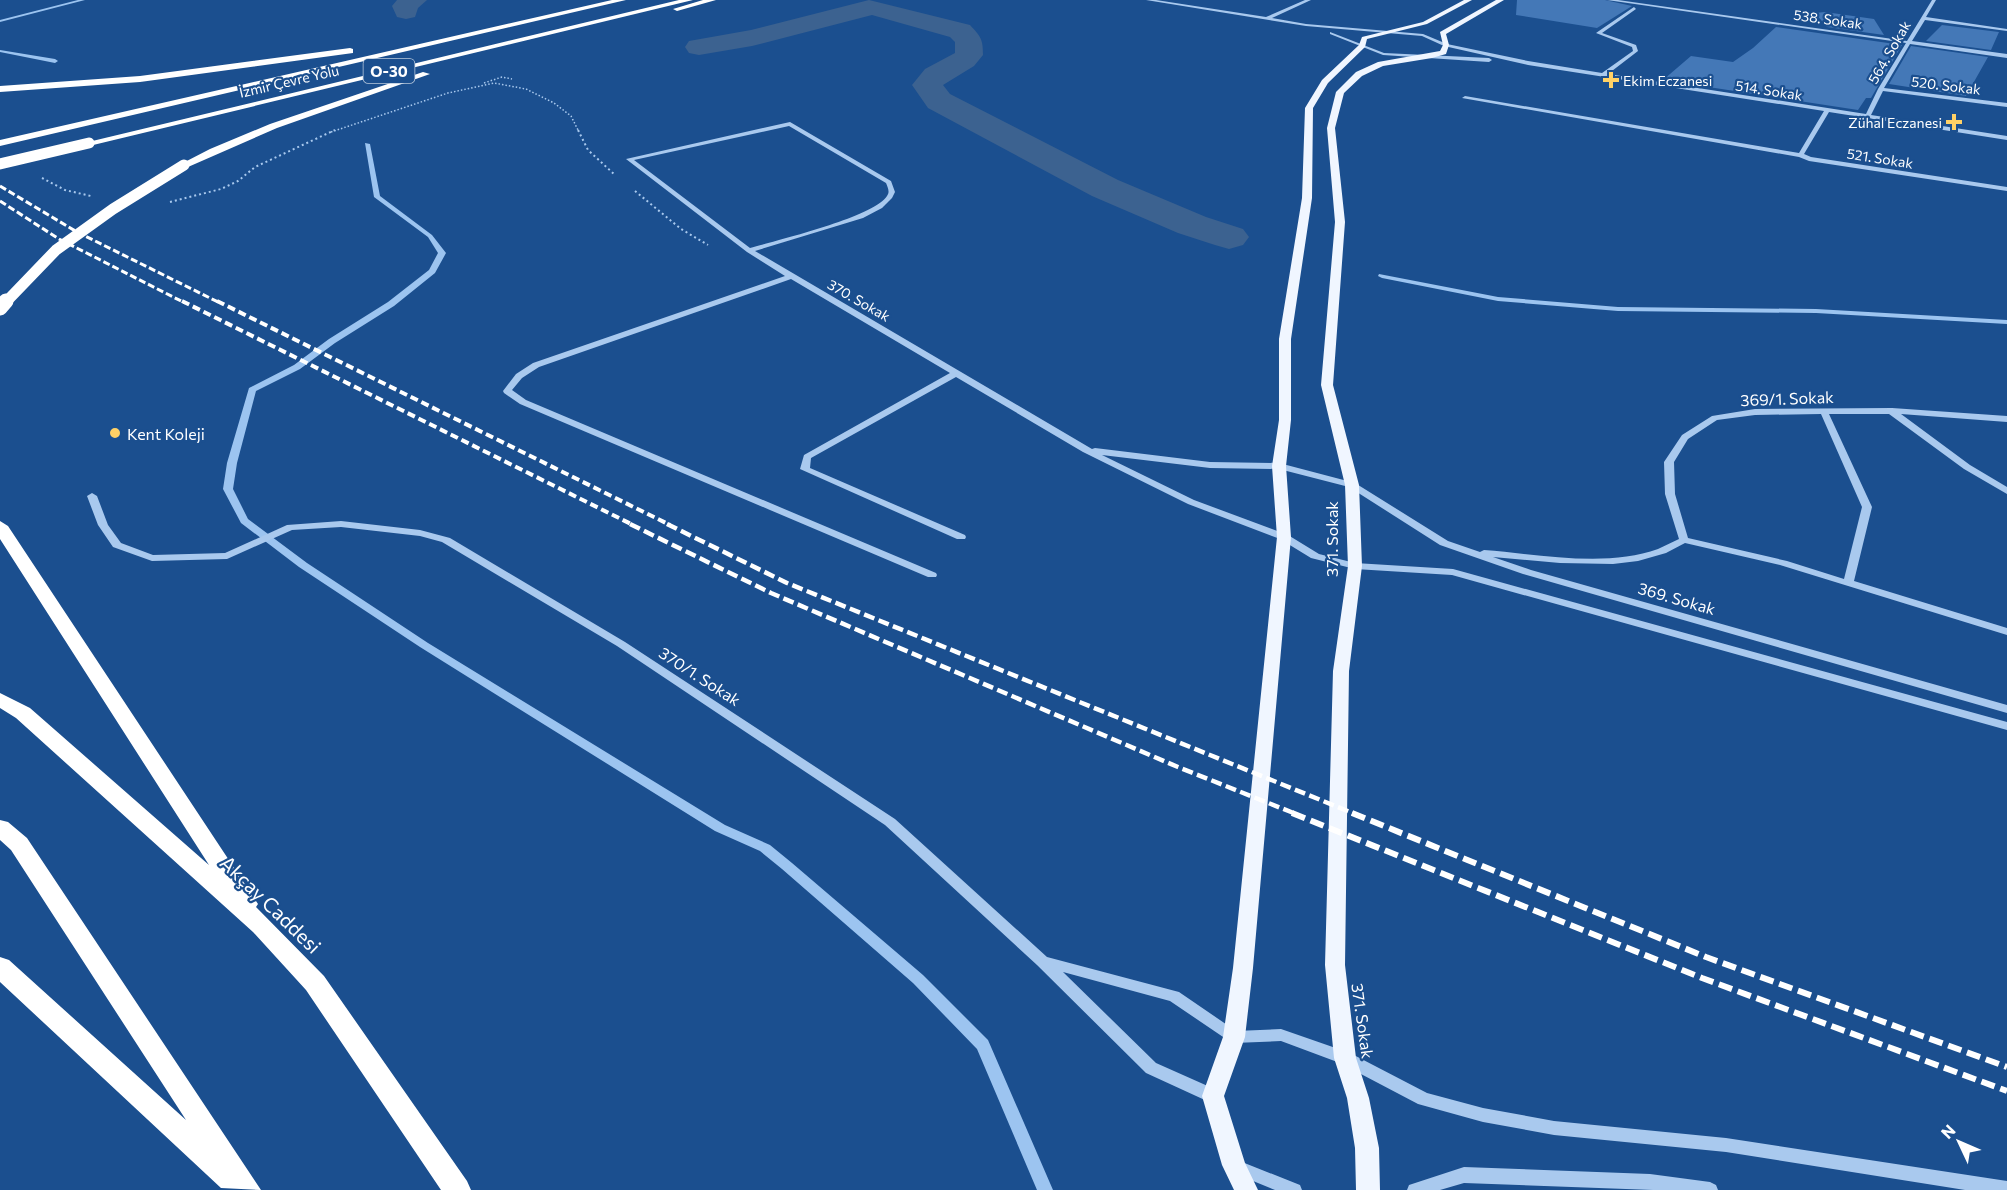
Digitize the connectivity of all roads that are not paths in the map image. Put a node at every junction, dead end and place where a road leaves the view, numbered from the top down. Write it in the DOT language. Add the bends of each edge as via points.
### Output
graph roads {
  1 [pos="615,0"];
  2 [pos="622,0"];
  3 [pos="689,0"];
  4 [pos="712,0"];
  5 [pos="1148,0"];
  6 [pos="1168,0"];
  7 [pos="1309,0"];
  8 [pos="1469,0"];
  9 [pos="1501,0"];
  10 [pos="1609,0"];
  11 [pos="1934,0"];
  12 [pos="1162,2"];
  13 [pos="1634,8"];
  14 [pos="1922,18"];
  15 [pos="1266,19"];
  16 [pos="1306,25"];
  17 [pos="2007,30"];
  18 [pos="1389,33"];
  19 [pos="1909,42"];
  20 [pos="386,44"];
  21 [pos="1446,45"];
  22 [pos="1363,46"];
  23 [pos="362,49"];
  24 [pos="1432,56"];
  25 [pos="2007,56"];
  26 [pos="1528,63"];
  27 [pos="449,68"];
  28 [pos="438,71"];
  29 [pos="1603,75"];
  30 [pos="0,89"];
  31 [pos="1881,89"];
  32 [pos="1465,98"];
  33 [pos="2007,105"];
  34 [pos="1827,111"];
  35 [pos="1867,117"];
  36 [pos="2007,138"];
  37 [pos="0,143"];
  38 [pos="1801,155"];
  39 [pos="0,164"];
  40 [pos="2007,189"];
  41 [pos="749,251"];
  42 [pos="791,276"];
  43 [pos="0,308"];
  44 [pos="957,373"];
  45 [pos="1892,411"];
  46 [pos="1824,412"];
  47 [pos="2007,419"];
  48 [pos="1086,450"];
  49 [pos="1279,466"];
  50 [pos="1352,485"];
  51 [pos="2007,490"];
  52 [pos="92,496"];
  53 [pos="0,526"];
  54 [pos="961,537"];
  55 [pos="1284,537"];
  56 [pos="1684,540"];
  57 [pos="1471,552"];
  58 [pos="1355,566"];
  59 [pos="932,575"];
  60 [pos="1848,584"];
  61 [pos="2007,632"];
  62 [pos="0,699"];
  63 [pos="2007,709"];
  64 [pos="2007,726"];
  65 [pos="0,828"];
  66 [pos="261,926"];
  67 [pos="1042,961"];
  68 [pos="0,967"];
  69 [pos="1234,1037"];
  70 [pos="1345,1058"];
  71 [pos="1213,1096"];
  72 [pos="1234,1165"];
  73 [pos="2007,1189"];
  74 [pos="245,1190"];
  75 [pos="457,1190"];
  76 [pos="1246,1190"];
  77 [pos="1294,1190"];
  78 [pos="1368,1190"];
  79 [pos="1415,1190"];
  80 [pos="1710,1190"];
  1 -- 20 [label="highway"];
  2 -- 37 [label="highway, İzmir Çevre Yolu / O-30"];
  3 -- 39 [label="highway, İzmir Çevre Yolu / O-30, bridge"];
  4 -- 27 [label="highway"];
  5 -- 12 [label="street"];
  6 -- 12 [label="street"];
  7 -- 15 [label="street"];
  8 -- 18 [label="main road" via="1425,23"];
  9 -- 21 [label="main road, 371. Sokak" via="1442,33"];
  10 -- 19 [label="street, 538. Sokak"];
  11 -- 14 [label="street, 564. Sokak"];
  12 -- 15 [label="street"];
  13 -- 29 [label="street" via="1598,33 1634,46 1636,51"];
  14 -- 17 [label="street"];
  14 -- 19 [label="street, 564. Sokak"];
  15 -- 16 [label="street"];
  16 -- 18 [label="street"];
  16 -- 22 [label="street"];
  18 -- 21 [label="street" via="1423,35"];
  18 -- 22 [label="main road" via="1364,38"];
  19 -- 25 [label="street, 538. Sokak"];
  19 -- 31 [label="street, 564. Sokak"];
  21 -- 24 [label="main road, 371. Sokak" via="1443,52"];
  21 -- 26 [label="street"];
  22 -- 24 [label="street" via="1383,54"];
  22 -- 49 [label="main road" via="1326,78 1309,108 1307,198 1285,339 1285,420"];
  23 -- 30 [label="highway" via="140,80"];
  24 -- 26 [label="street"];
  24 -- 50 [label="main road, 371. Sokak" via="1380,64 1359,74 1340,92 1331,128 1341,222 1328,385"];
  26 -- 29 [label="street, 514. Sokak"];
  28 -- 43 [label="highway, bridge" via="324,106 184,165 57,250"];
  29 -- 34 [label="street, 514. Sokak"];
  31 -- 33 [label="street, 520. Sokak"];
  31 -- 35 [label="street, 564. Sokak"];
  32 -- 38 [label="street, 521. Sokak"];
  34 -- 35 [label="street, 514. Sokak"];
  34 -- 38 [label="street"];
  35 -- 36 [label="street, 514. Sokak"];
  38 -- 40 [label="street, 521. Sokak"];
  41 -- 41 [label="street, 370. Sokak" via="629,159 790,124 889,182 890,197 872,212"];
  41 -- 42 [label="street, 370. Sokak"];
  42 -- 44 [label="street, 370. Sokak"];
  42 -- 59 [label="street" via="536,365 519,376 507,391 523,402"];
  44 -- 48 [label="street, 370. Sokak"];
  44 -- 54 [label="street" via="807,457 804,469"];
  45 -- 46 [label="street, 369/1. Sokak"];
  45 -- 47 [label="street, 369/1. Sokak"];
  45 -- 51 [label="street" via="1967,467"];
  46 -- 56 [label="street, 369/1. Sokak" via="1755,412 1715,418 1685,437 1669,462 1670,494"];
  46 -- 60 [label="street" via="1867,507"];
  48 -- 49 [label="street, 369. Sokak" via="1210,465"];
  48 -- 55 [label="street, 370. Sokak" via="1191,502"];
  49 -- 50 [label="street, 369. Sokak"];
  49 -- 55 [label="main road"];
  50 -- 57 [label="street, 369. Sokak" via="1444,543"];
  50 -- 58 [label="main road, 371. Sokak"];
  52 -- 67 [label="street, 370/1. Sokak" via="103,525 117,544 153,558 227,556 290,527 341,524 420,533 446,540 621,644 891,822"];
  53 -- 66 [label="highway"];
  55 -- 58 [label="street, 369. Sokak" via="1315,556"];
  55 -- 69 [label="main road"];
  56 -- 57 [label="street" via="1667,551 1608,562"];
  56 -- 60 [label="street" via="1783,563"];
  57 -- 63 [label="street, 369. Sokak" via="1527,572"];
  58 -- 64 [label="street, 369. Sokak" via="1453,572"];
  58 -- 70 [label="main road, 371. Sokak" via="1341,671 1335,942"];
  60 -- 61 [label="street"];
  62 -- 66 [label="highway, Akçay Caddesi" via="23,713"];
  65 -- 74 [label="highway" via="19,844"];
  66 -- 75 [label="highway, Akçay Caddesi" via="315,983"];
  67 -- 69 [label="street" via="1174,996"];
  67 -- 71 [label="street, 370/1. Sokak" via="1151,1068"];
  68 -- 74 [label="highway"];
  69 -- 70 [label="street" via="1281,1035"];
  69 -- 71 [label="main road"];
  70 -- 73 [label="street" via="1424,1099 1483,1115 1554,1128 1726,1145"];
  70 -- 78 [label="main road, 371. Sokak" via="1358,1098 1367,1148"];
  71 -- 72 [label="main road"];
  72 -- 76 [label="main road"];
  72 -- 77 [label="street"];
  79 -- 80 [label="street" via="1464,1175 1650,1182"];
}
